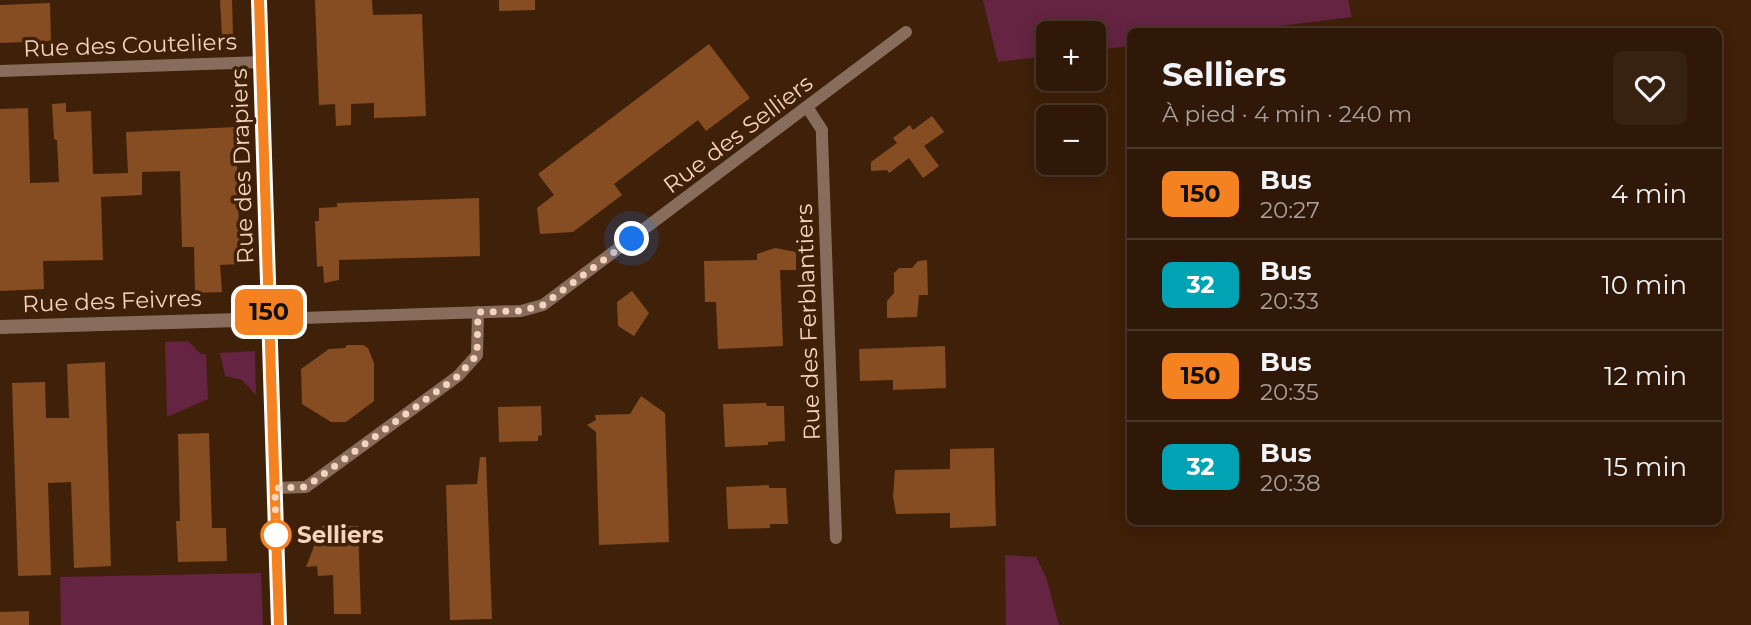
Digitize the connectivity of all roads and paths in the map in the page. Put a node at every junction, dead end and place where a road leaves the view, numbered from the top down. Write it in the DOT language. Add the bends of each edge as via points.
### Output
graph roads {
  1 [pos="259,0"];
  2 [pos="906,32"];
  3 [pos="261,62"];
  4 [pos="0,71"];
  5 [pos="807,107"];
  6 [pos="478,312"];
  7 [pos="270,319"];
  8 [pos="0,327"];
  9 [pos="275,488"];
  10 [pos="836,538"];
  11 [pos="279,625"];
  1 -- 3 [label="street, Rue des Drapiers"];
  2 -- 5 [label="street, Rue des Selliers"];
  3 -- 4 [label="street, Rue des Couteliers"];
  3 -- 7 [label="street, Rue des Drapiers"];
  5 -- 6 [label="street, Rue des Selliers" via="554,299 521,311"];
  5 -- 10 [label="street, Rue des Ferblantiers" via="822,130"];
  6 -- 7 [label="street, Rue des Feivres"];
  6 -- 9 [label="street" via="477,355 458,376 306,487"];
  7 -- 8 [label="street, Rue des Feivres"];
  7 -- 9 [label="street, Rue des Drapiers"];
  9 -- 11 [label="street, Rue des Drapiers"];
}
